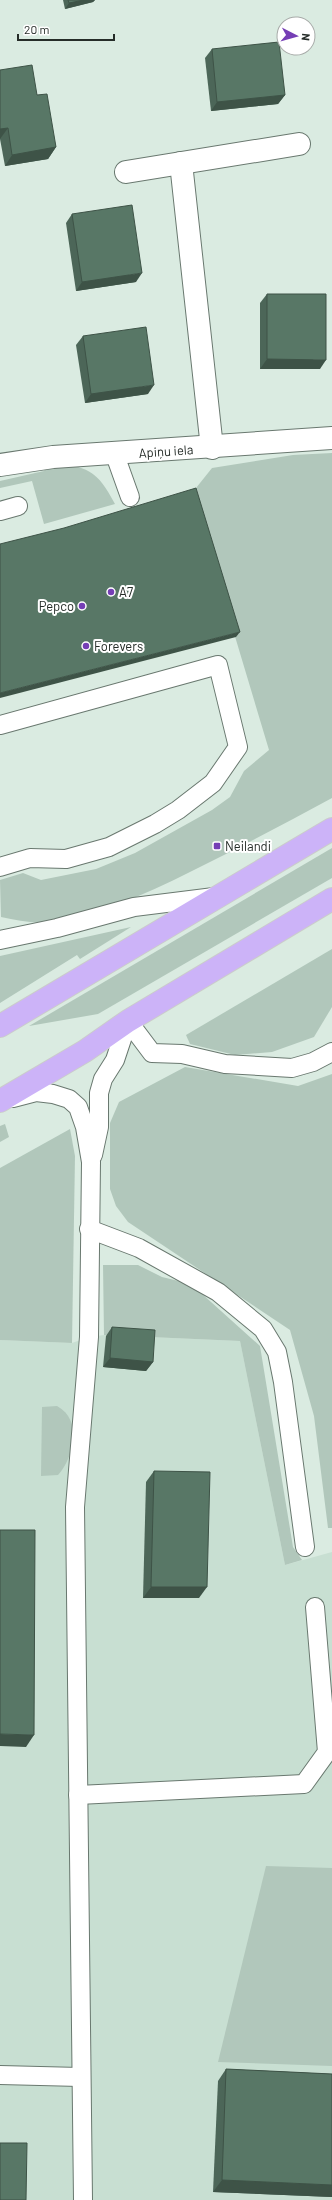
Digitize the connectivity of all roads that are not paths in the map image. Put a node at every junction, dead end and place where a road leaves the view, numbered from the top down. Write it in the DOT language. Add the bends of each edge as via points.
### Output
graph roads {
  1 [pos="300,144"];
  2 [pos="181,163"];
  3 [pos="126,172"];
  4 [pos="332,438"];
  5 [pos="212,448"];
  6 [pos="115,455"];
  7 [pos="0,465"];
  8 [pos="130,497"];
  9 [pos="18,506"];
  10 [pos="0,511"];
  11 [pos="0,725"];
  12 [pos="332,829"];
  13 [pos="0,867"];
  14 [pos="219,896"];
  15 [pos="332,900"];
  16 [pos="0,940"];
  17 [pos="128,1020"];
  18 [pos="0,1026"];
  19 [pos="332,1052"];
  20 [pos="0,1101"];
  21 [pos="91,1162"];
  22 [pos="89,1230"];
  23 [pos="305,1547"];
  24 [pos="314,1607"];
  25 [pos="78,1795"];
  26 [pos="0,2075"];
  27 [pos="80,2076"];
  28 [pos="83,2200"];
  1 -- 2 [label="street"];
  2 -- 3 [label="street"];
  2 -- 5 [label="street"];
  4 -- 5 [label="street, Apiņu iela"];
  5 -- 6 [label="street, Apiņu iela"];
  6 -- 7 [label="street, Apiņu iela" via="53,458"];
  6 -- 8 [label="lane"];
  9 -- 10 [label="lane"];
  11 -- 13 [label="lane" via="218,666 238,747 213,783 155,824 109,847 66,859 30,858"];
  12 -- 14 [label="highway"];
  14 -- 16 [label="lane" via="134,907"];
  14 -- 18 [label="highway"];
  15 -- 17 [label="highway"];
  17 -- 19 [label="lane" via="152,1053 182,1054 225,1064 292,1068 313,1062"];
  17 -- 20 [label="highway" via="85,1051"];
  17 -- 21 [label="lane" via="115,1060 103,1079 99,1093 99,1127"];
  20 -- 21 [label="lane" via="36,1092 69,1099 78,1107 85,1127"];
  21 -- 22 [label="lane"];
  22 -- 23 [label="lane" via="139,1248 218,1292 263,1329 277,1352 283,1382"];
  22 -- 25 [label="lane" via="89,1337 74,1507"];
  24 -- 25 [label="lane" via="327,1752 304,1784"];
  25 -- 27 [label="lane"];
  26 -- 27 [label="lane"];
  27 -- 28 [label="lane"];
}
